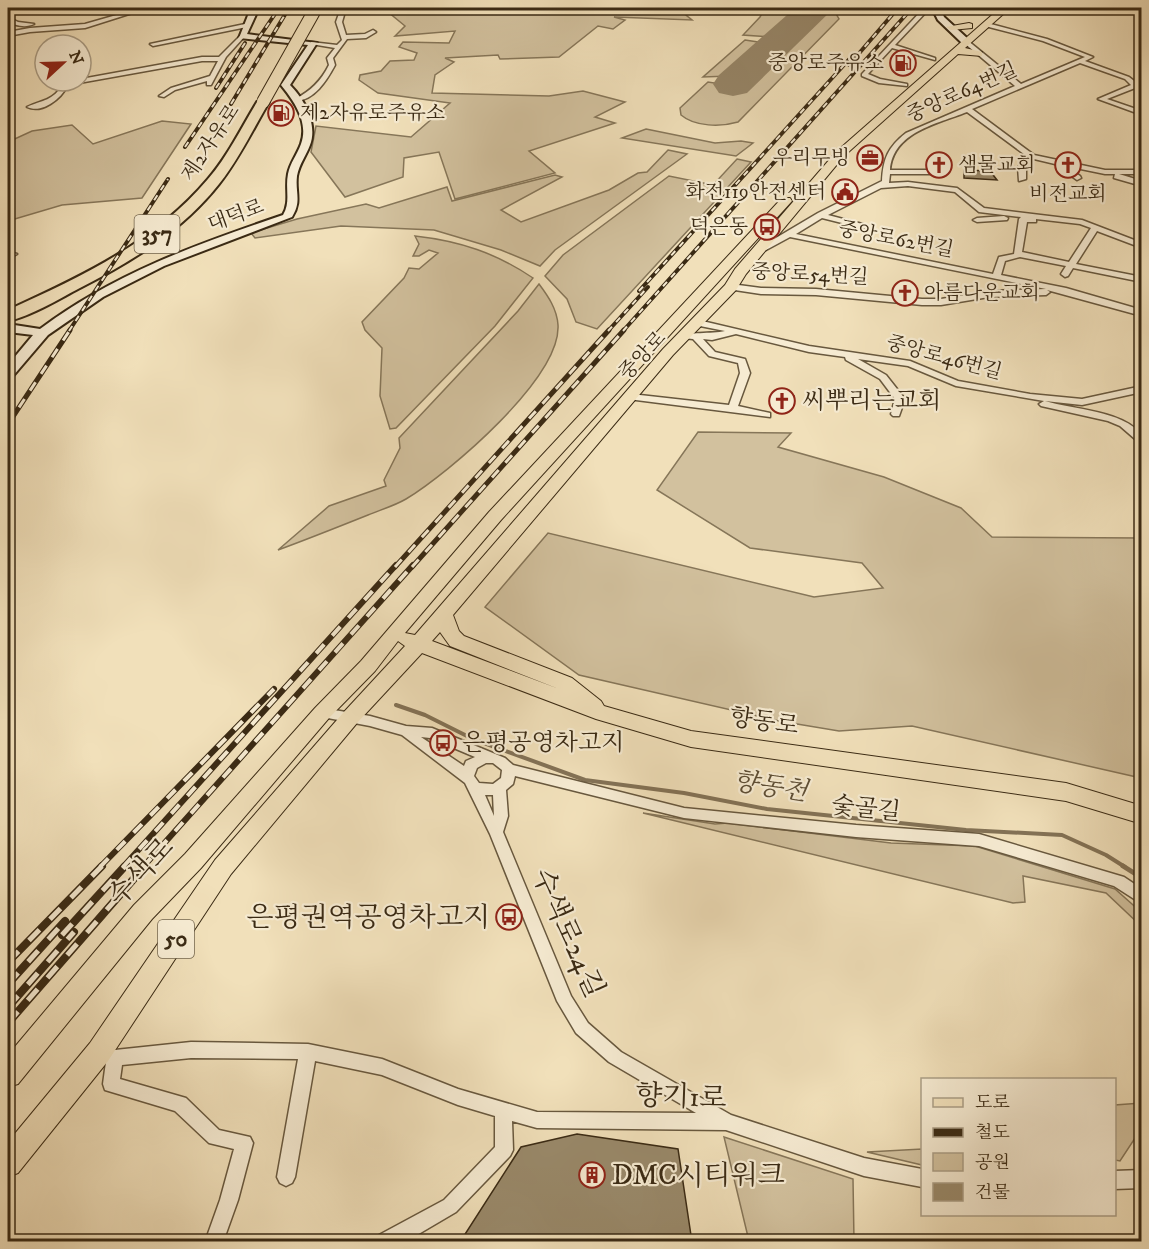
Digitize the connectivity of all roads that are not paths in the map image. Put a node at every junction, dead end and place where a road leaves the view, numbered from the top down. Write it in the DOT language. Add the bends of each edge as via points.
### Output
graph roads {
  1 [pos="26,8"];
  2 [pos="79,8"];
  3 [pos="103,8"];
  4 [pos="145,8"];
  5 [pos="255,8"];
  6 [pos="305,8"];
  7 [pos="316,8"];
  8 [pos="343,8"];
  9 [pos="927,8"];
  10 [pos="936,8"];
  11 [pos="990,8"];
  12 [pos="1005,8"];
  13 [pos="8,10"];
  14 [pos="8,19"];
  15 [pos="987,25"];
  16 [pos="67,28"];
  17 [pos="244,31"];
  18 [pos="373,32"];
  19 [pos="961,33"];
  20 [pos="8,34"];
  21 [pos="344,37"];
  22 [pos="153,44"];
  23 [pos="313,44"];
  24 [pos="891,46"];
  25 [pos="337,47"];
  26 [pos="953,52"];
  27 [pos="979,54"];
  28 [pos="222,59"];
  29 [pos="933,59"];
  30 [pos="1079,62"];
  31 [pos="905,85"];
  32 [pos="1019,86"];
  33 [pos="1134,86"];
  34 [pos="1142,91"];
  35 [pos="162,96"];
  36 [pos="259,99"];
  37 [pos="297,100"];
  38 [pos="30,106"];
  39 [pos="966,108"];
  40 [pos="1142,112"];
  41 [pos="1032,157"];
  42 [pos="1058,161"];
  43 [pos="886,172"];
  44 [pos="936,172"];
  45 [pos="1105,172"];
  46 [pos="1142,172"];
  47 [pos="1077,178"];
  48 [pos="1022,179"];
  49 [pos="1142,184"];
  50 [pos="879,186"];
  51 [pos="821,215"];
  52 [pos="1023,219"];
  53 [pos="977,220"];
  54 [pos="1066,220"];
  55 [pos="867,228"];
  56 [pos="1095,228"];
  57 [pos="790,236"];
  58 [pos="1142,246"];
  59 [pos="763,248"];
  60 [pos="1018,254"];
  61 [pos="1074,264"];
  62 [pos="1065,274"];
  63 [pos="996,277"];
  64 [pos="1142,280"];
  65 [pos="731,287"];
  66 [pos="1066,291"];
  67 [pos="8,306"];
  68 [pos="1142,313"];
  69 [pos="8,315"];
  70 [pos="698,322"];
  71 [pos="8,328"];
  72 [pos="736,331"];
  73 [pos="42,333"];
  74 [pos="691,337"];
  75 [pos="849,354"];
  76 [pos="8,373"];
  77 [pos="1142,389"];
  78 [pos="631,397"];
  79 [pos="1030,397"];
  80 [pos="733,408"];
  81 [pos="896,414"];
  82 [pos="767,415"];
  83 [pos="1142,442"];
  84 [pos="443,613"];
  85 [pos="392,635"];
  86 [pos="417,643"];
  87 [pos="358,709"];
  88 [pos="322,713"];
  89 [pos="603,714"];
  90 [pos="406,731"];
  91 [pos="491,758"];
  92 [pos="509,769"];
  93 [pos="470,781"];
  94 [pos="499,788"];
  95 [pos="1142,815"];
  96 [pos="496,832"];
  97 [pos="1142,898"];
  98 [pos="308,1052"];
  99 [pos="107,1055"];
  100 [pos="8,1075"];
  101 [pos="503,1112"];
  102 [pos="726,1122"];
  103 [pos="8,1163"];
  104 [pos="286,1177"];
  105 [pos="921,1178"];
  106 [pos="1142,1179"];
  107 [pos="1116,1180"];
  108 [pos="214,1242"];
  109 [pos="386,1242"];
  1 -- 13 [label="street"];
  2 -- 3 [label="street"];
  4 -- 16 [label="street"];
  5 -- 17 [label="street"];
  6 -- 36 [label="highway, 제2자유로 / 357"];
  7 -- 36 [label="highway, 제2자유로 / 357, bridge"];
  8 -- 21 [label="street" via="339,22"];
  9 -- 24 [label="street"];
  10 -- 19 [label="street" via="941,18"];
  11 -- 19 [label="main road, 중앙로"];
  12 -- 15 [label="main road, 중앙로"];
  14 -- 16 [label="street" via="18,24"];
  15 -- 19 [label="main road, 중앙로"];
  15 -- 30 [label="street, 중앙로64번길" via="1090,57"];
  16 -- 20 [label="street"];
  17 -- 22 [label="street"];
  17 -- 23 [label="street"];
  17 -- 28 [label="street"];
  18 -- 21 [label="street"];
  19 -- 26 [label="main road, 중앙로"];
  19 -- 27 [label="street"];
  19 -- 29 [label="main road, 중앙로"];
  21 -- 25 [label="street"];
  23 -- 25 [label="street"];
  23 -- 37 [label="street, 대덕로" via="285,85"];
  24 -- 29 [label="street"];
  24 -- 31 [label="street" via="864,75"];
  25 -- 37 [label="street" via="326,78 312,93"];
  26 -- 27 [label="main road"];
  26 -- 59 [label="main road, 중앙로" via="840,154"];
  27 -- 32 [label="street"];
  28 -- 35 [label="street" via="211,80 173,88"];
  28 -- 38 [label="street" via="202,59 66,84 61,94 42,105"];
  29 -- 31 [label="main road, 중앙로"];
  30 -- 32 [label="street, 중앙로64번길"];
  30 -- 33 [label="street" via="1125,77"];
  31 -- 85 [label="main road, 중앙로" via="822,162 495,516"];
  32 -- 39 [label="street, 중앙로64번길"];
  33 -- 34 [label="street"];
  33 -- 40 [label="street" via="1101,99"];
  36 -- 67 [label="highway, 제2자유로 / 357" via="202,177 169,213 102,260"];
  36 -- 69 [label="highway, 제2자유로 / 357" via="216,179 172,223 88,278"];
  37 -- 73 [label="street, 대덕로" via="306,120 307,139 296,162 290,188 294,206 287,217 175,258 70,312"];
  39 -- 41 [label="street"];
  39 -- 43 [label="street, 중앙로64번길" via="908,134 894,145 887,156"];
  41 -- 42 [label="street"];
  41 -- 48 [label="street" via="1022,167"];
  42 -- 45 [label="street"];
  42 -- 47 [label="street"];
  43 -- 44 [label="street"];
  43 -- 50 [label="street, 중앙로64번길" via="886,182"];
  45 -- 46 [label="street"];
  45 -- 49 [label="street"];
  50 -- 51 [label="street"];
  50 -- 54 [label="street" via="945,187 957,190 982,210"];
  51 -- 55 [label="street"];
  51 -- 57 [label="street"];
  52 -- 53 [label="street, 중앙로62번길"];
  52 -- 54 [label="street, 중앙로62번길" via="1060,223"];
  52 -- 60 [label="street"];
  54 -- 56 [label="street"];
  56 -- 58 [label="street"];
  56 -- 61 [label="street"];
  57 -- 59 [label="street"];
  57 -- 63 [label="street, 중앙로62번길"];
  59 -- 65 [label="main road, 중앙로"];
  60 -- 61 [label="street"];
  60 -- 63 [label="street" via="1002,260"];
  61 -- 62 [label="street"];
  61 -- 64 [label="street"];
  63 -- 66 [label="street, 중앙로62번길"];
  65 -- 66 [label="street, 중앙로54번길" via="941,302 990,294"];
  65 -- 70 [label="main road, 중앙로"];
  66 -- 68 [label="street, 중앙로62번길"];
  70 -- 72 [label="street"];
  70 -- 74 [label="main road, 중앙로"];
  71 -- 73 [label="street"];
  72 -- 74 [label="street, 중앙로46번길"];
  72 -- 75 [label="street, 중앙로46번길" via="809,349"];
  73 -- 76 [label="street, 대덕로"];
  74 -- 78 [label="main road, 중앙로"];
  74 -- 80 [label="street" via="712,354 742,361 745,373"];
  75 -- 79 [label="street, 중앙로46번길" via="910,364 956,383"];
  75 -- 81 [label="street, 중앙로46번길" via="849,358 889,384 900,399"];
  77 -- 79 [label="street, 중앙로46번길" via="1082,402"];
  78 -- 80 [label="street, 중앙로"];
  78 -- 84 [label="main road, 중앙로"];
  79 -- 83 [label="street, 중앙로46번길" via="1048,406 1099,416 1136,432"];
  80 -- 82 [label="street, 중앙로"];
  84 -- 86 [label="main road, 중앙로"];
  84 -- 89 [label="main road" via="453,639 565,683"];
  85 -- 86 [label="main road, 향동로"];
  85 -- 88 [label="main road, 중앙로"];
  86 -- 87 [label="main road, 중앙로"];
  86 -- 89 [label="main road, 향동로"];
  87 -- 88 [label="street"];
  87 -- 90 [label="street"];
  87 -- 99 [label="main road, 50" via="223,867"];
  88 -- 100 [label="main road, 수색로 / 50" via="193,861 143,912"];
  89 -- 95 [label="main road, 향동로" via="691,739 1066,792"];
  90 -- 91 [label="street" via="432,733"];
  90 -- 93 [label="street"];
  91 -- 92 [label="street" via="505,763"];
  91 -- 93 [label="street" via="476,761 467,770"];
  92 -- 94 [label="street" via="508,780"];
  92 -- 97 [label="street, 숯골길" via="684,813 979,840 1119,881"];
  93 -- 94 [label="street" via="482,790"];
  93 -- 96 [label="street, 수색로24길"];
  94 -- 96 [label="street, 수색로24길" via="501,816"];
  96 -- 102 [label="street, 수색로24길" via="552,972 582,1028 615,1057"];
  98 -- 99 [label="street" via="191,1050"];
  98 -- 101 [label="street" via="382,1067"];
  98 -- 104 [label="street"];
  99 -- 103 [label="main road, 50"];
  99 -- 108 [label="street" via="111,1084 180,1104 215,1137 244,1143"];
  101 -- 102 [label="street, 향기1로" via="537,1120"];
  101 -- 109 [label="street" via="504,1150 476,1182 450,1206"];
  102 -- 105 [label="street, 향기1로" via="864,1167"];
  106 -- 107 [label="street"];
}
